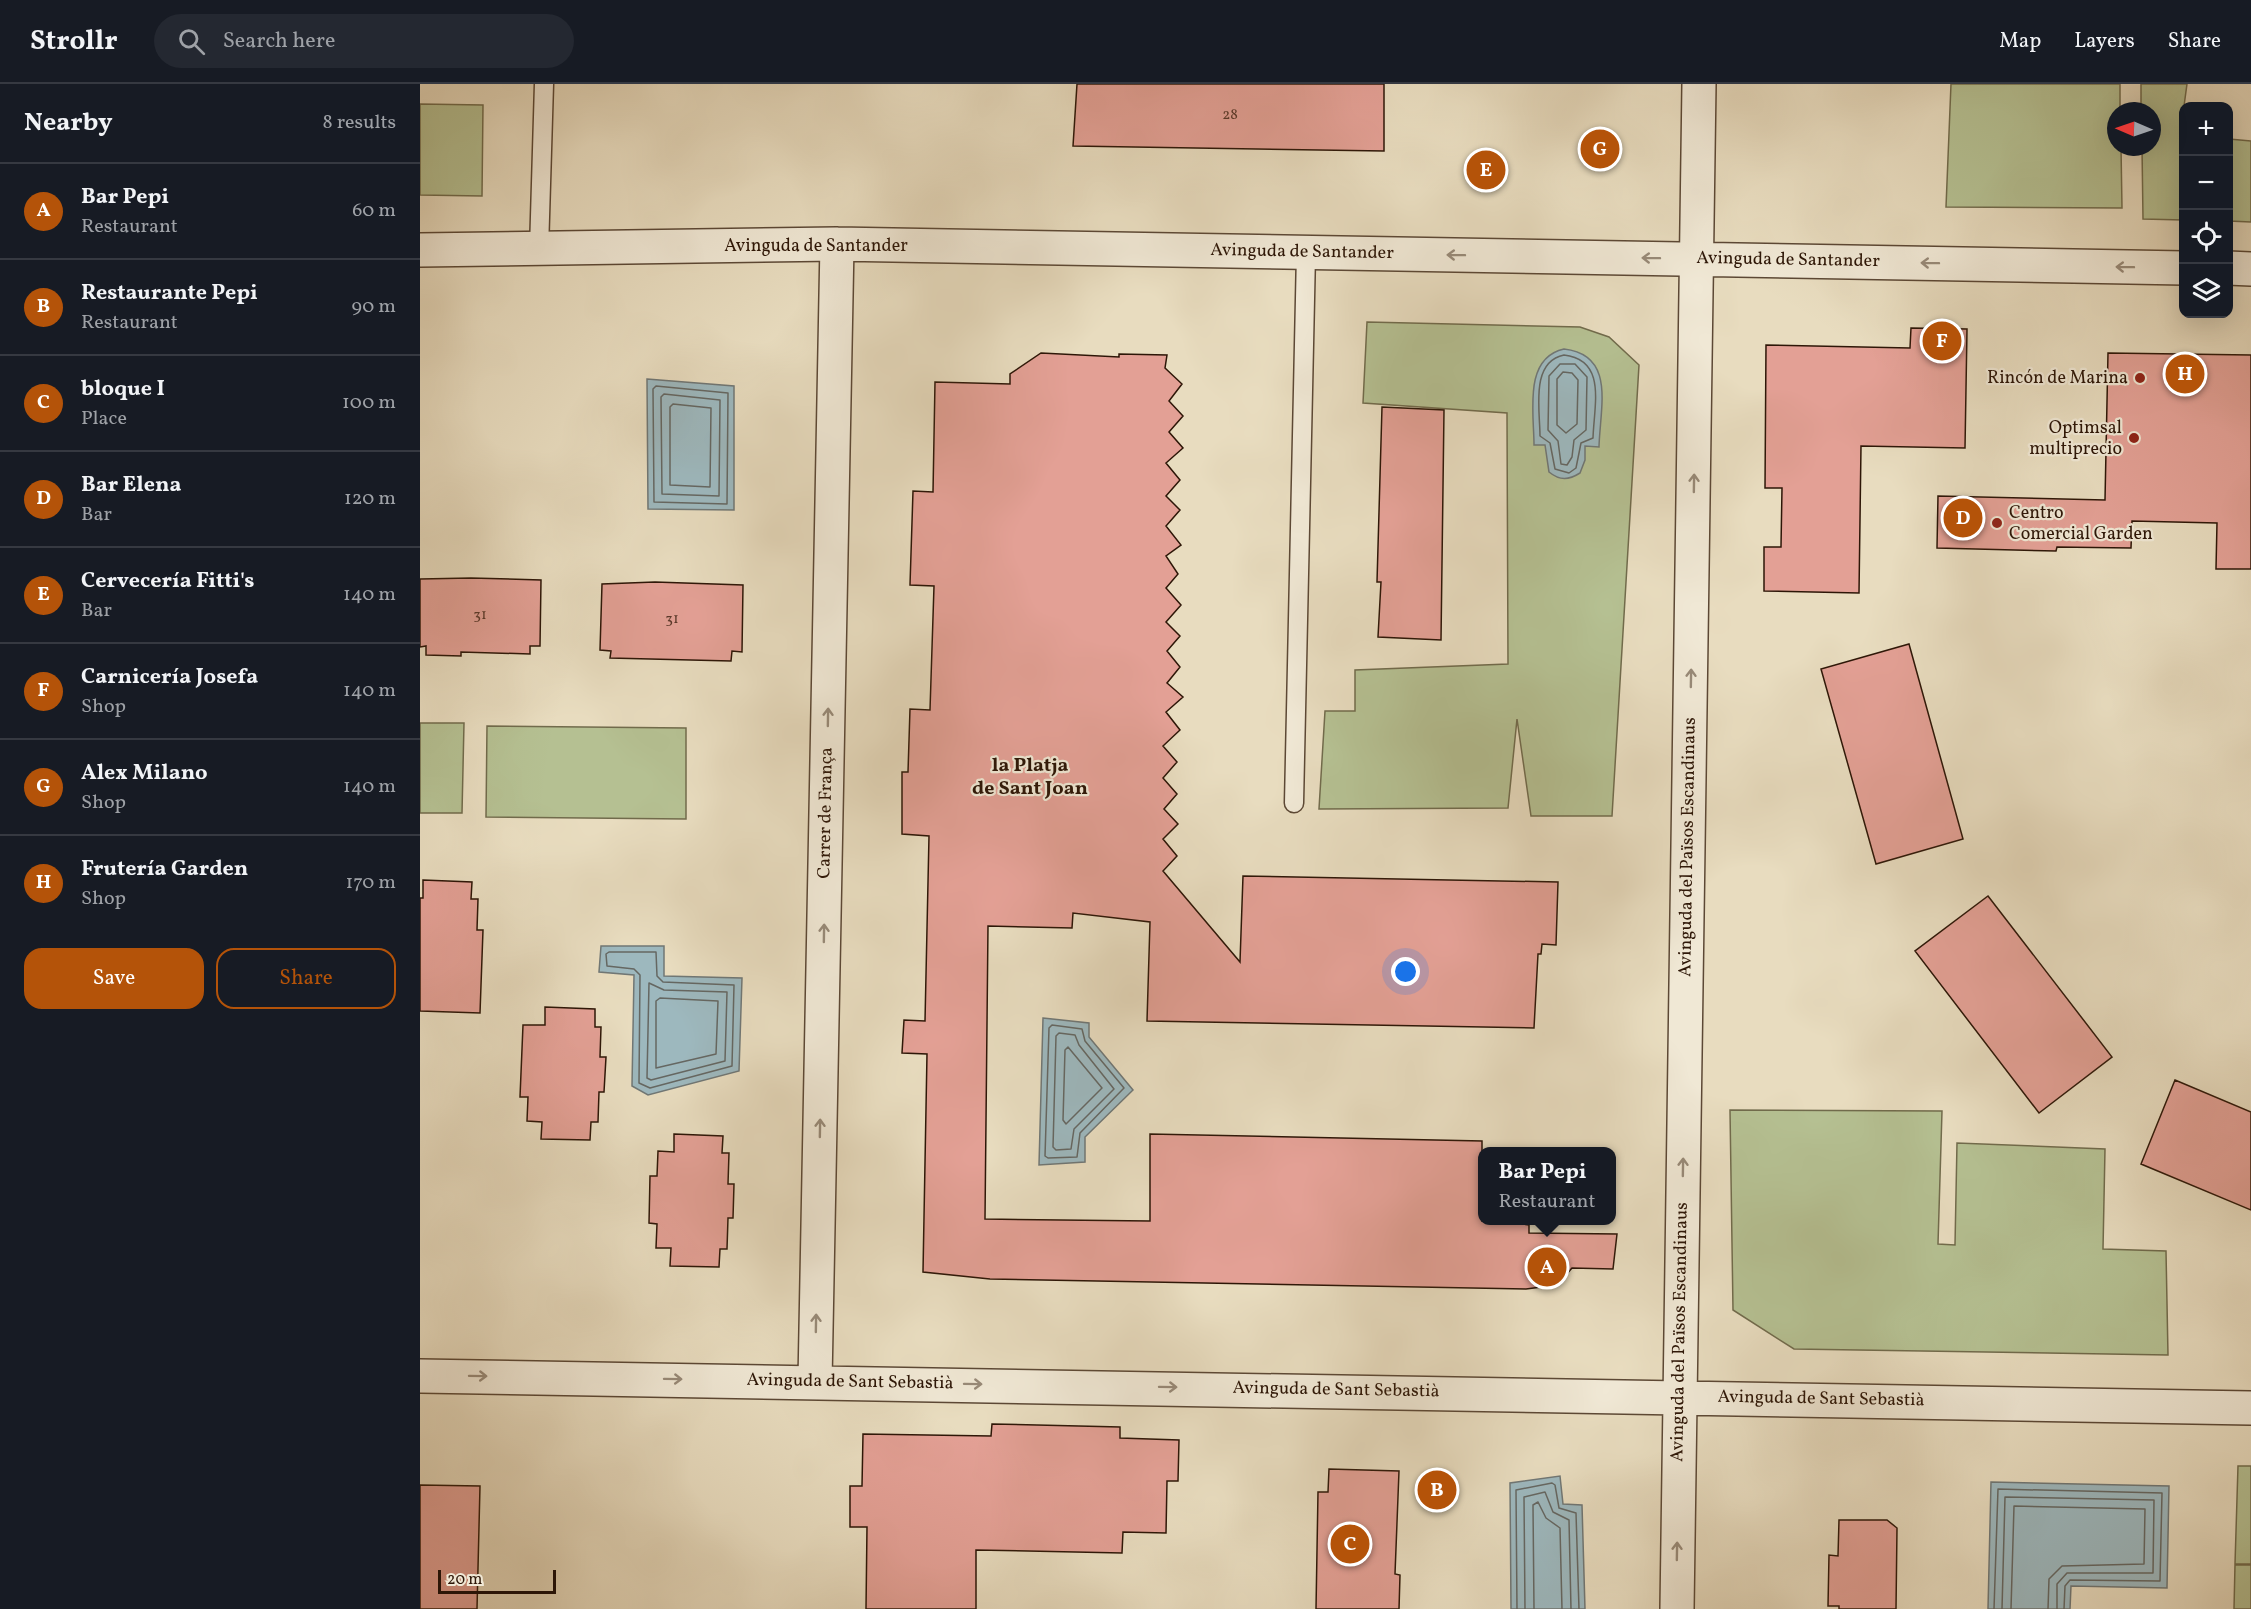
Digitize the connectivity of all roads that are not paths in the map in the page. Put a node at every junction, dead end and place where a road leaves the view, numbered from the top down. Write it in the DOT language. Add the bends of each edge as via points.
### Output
graph roads {
  1 [pos="544,84"];
  2 [pos="1699,84"];
  3 [pos="837,244"];
  4 [pos="420,250"];
  5 [pos="539,250"];
  6 [pos="1306,252"];
  7 [pos="1697,259"];
  8 [pos="2179,268"];
  9 [pos="2233,268"];
  10 [pos="2251,269"];
  11 [pos="1294,804"];
  12 [pos="420,1376"];
  13 [pos="815,1381"];
  14 [pos="1679,1396"];
  15 [pos="2251,1408"];
  16 [pos="1677,1609"];
  1 -- 5 [label="lane"];
  2 -- 7 [label="street, Avinguda del Països Escandinaus"];
  3 -- 5 [label="street, Avinguda de Santander"];
  3 -- 6 [label="street, Avinguda de Santander"];
  13 -- 3 [label="street, Carrer de França, one-way"];
  4 -- 5 [label="street, Avinguda de Santander"];
  7 -- 6 [label="street, Avinguda de Santander, one-way"];
  6 -- 11 [label="lane"];
  8 -- 7 [label="street, Avinguda de Santander, one-way"];
  14 -- 7 [label="street, Avinguda del Països Escandinaus, one-way"];
  9 -- 10 [label="street"];
  12 -- 13 [label="street, Avinguda de Sant Sebastià, one-way"];
  13 -- 14 [label="street, Avinguda de Sant Sebastià, one-way"];
  14 -- 15 [label="street, Avinguda de Sant Sebastià"];
  16 -- 14 [label="street, Avinguda del Països Escandinaus, one-way"];
}
